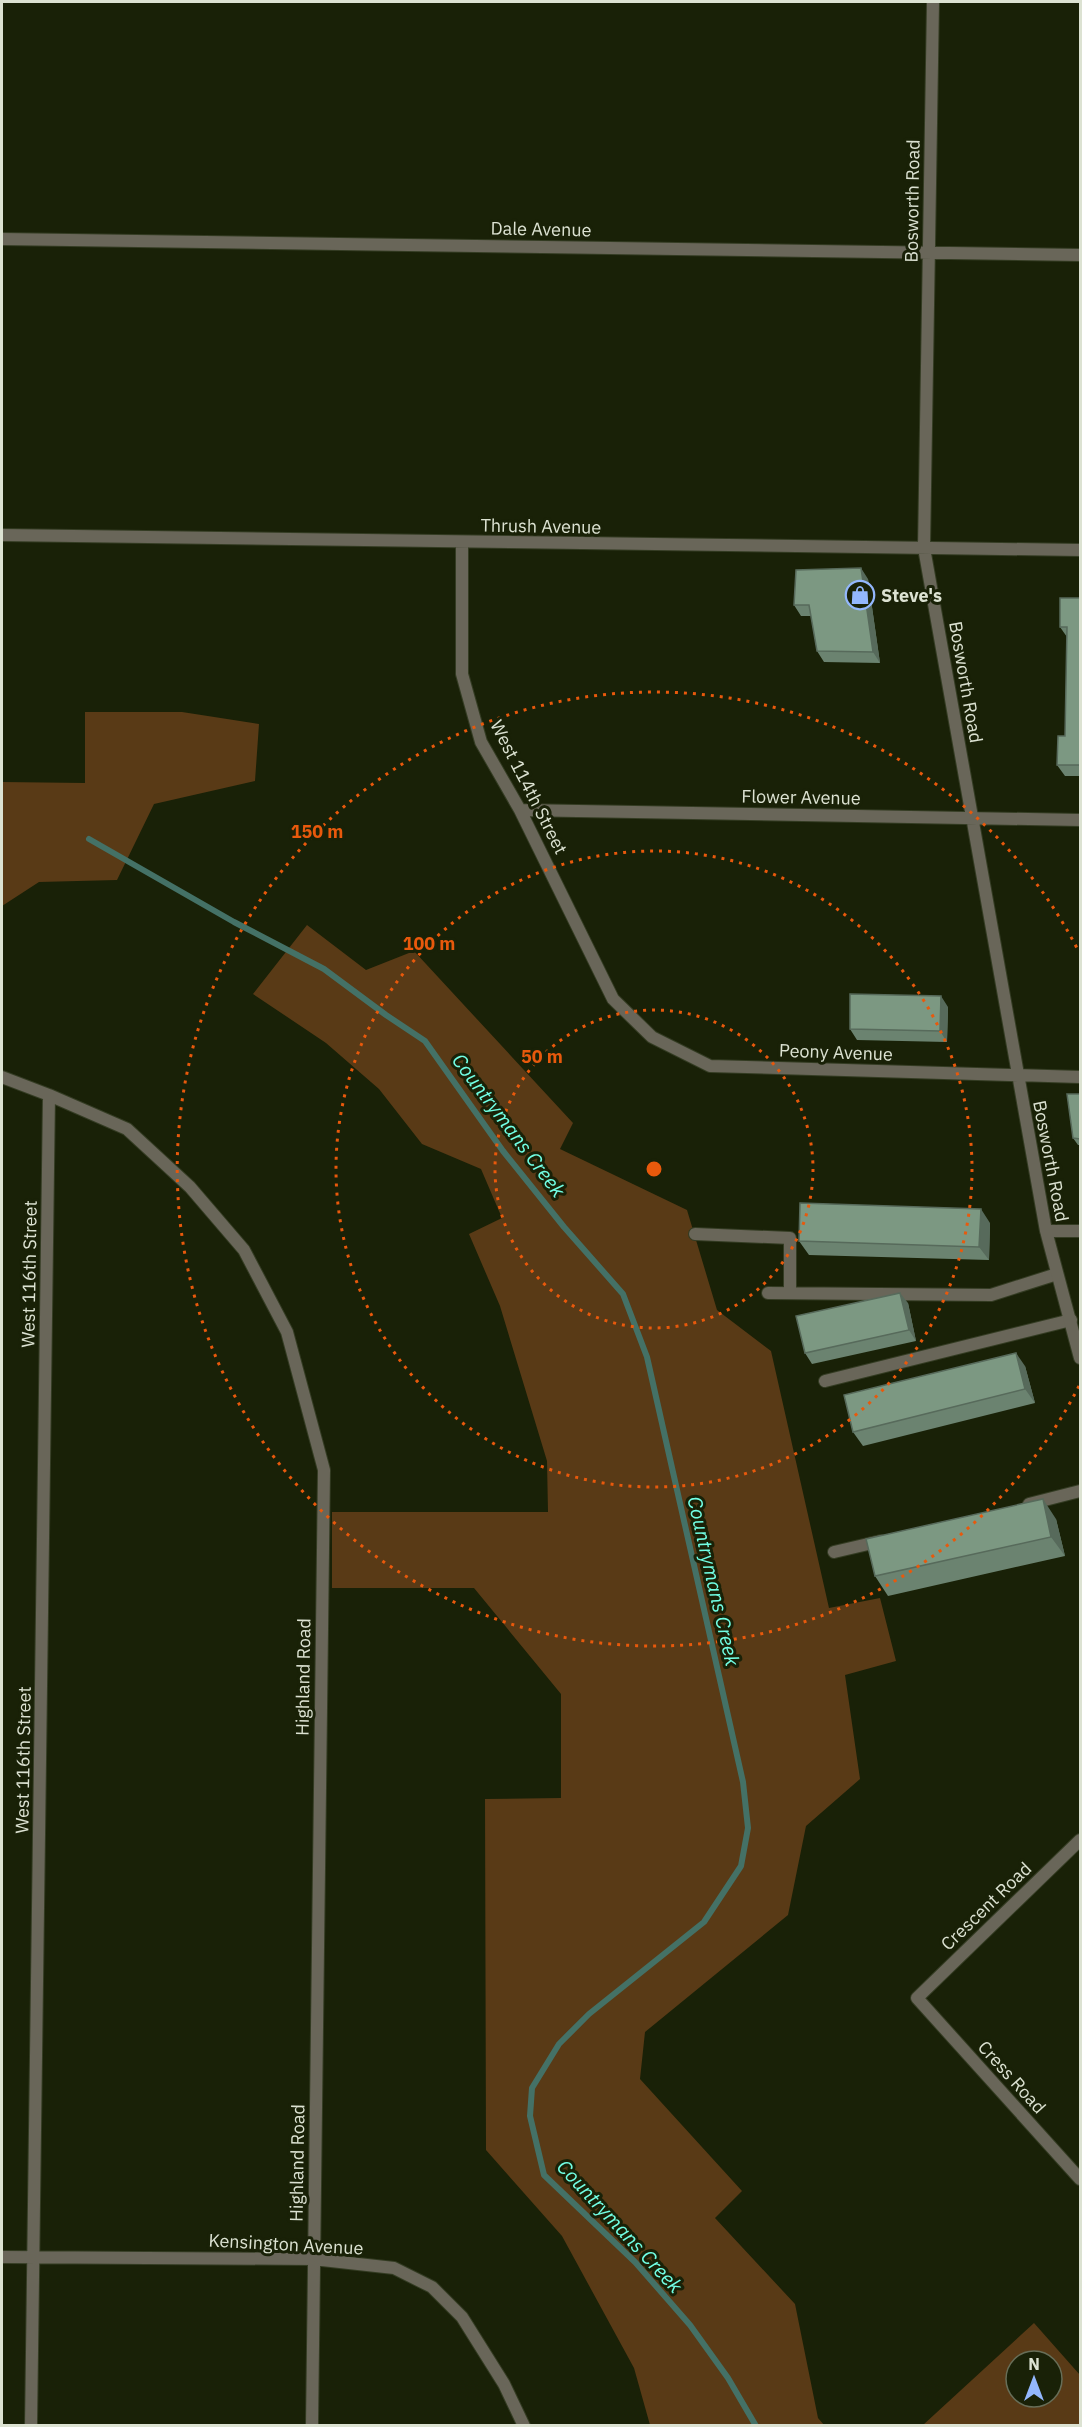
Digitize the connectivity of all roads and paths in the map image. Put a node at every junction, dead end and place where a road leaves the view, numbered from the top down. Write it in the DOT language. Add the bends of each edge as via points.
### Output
graph roads {
  1 [pos="933,2"];
  2 [pos="2,239"];
  3 [pos="929,252"];
  4 [pos="1080,255"];
  5 [pos="2,535"];
  6 [pos="462,543"];
  7 [pos="924,548"];
  8 [pos="1080,550"];
  9 [pos="520,810"];
  10 [pos="973,819"];
  11 [pos="1080,820"];
  12 [pos="613,999"];
  13 [pos="1017,1076"];
  14 [pos="2,1077"];
  15 [pos="1080,1077"];
  16 [pos="49,1095"];
  17 [pos="1046,1231"];
  18 [pos="1080,1231"];
  19 [pos="695,1234"];
  20 [pos="1057,1274"];
  21 [pos="768,1293"];
  22 [pos="790,1293"];
  23 [pos="1071,1320"];
  24 [pos="1080,1358"];
  25 [pos="825,1381"];
  26 [pos="1080,1491"];
  27 [pos="1013,1508"];
  28 [pos="890,1538"];
  29 [pos="834,1552"];
  30 [pos="1080,1840"];
  31 [pos="917,1998"];
  32 [pos="1080,2179"];
  33 [pos="2,2256"];
  34 [pos="34,2256"];
  35 [pos="314,2259"];
  36 [pos="31,2426"];
  37 [pos="312,2426"];
  38 [pos="524,2426"];
  1 -- 3 [label="street, Bosworth Road"];
  2 -- 3 [label="street, Dale Avenue"];
  3 -- 4 [label="street, Dale Avenue"];
  3 -- 7 [label="street, Bosworth Road"];
  5 -- 6 [label="street, Thrush Avenue"];
  6 -- 7 [label="street, Thrush Avenue"];
  6 -- 9 [label="street, West 114th Street" via="462,674 482,742"];
  7 -- 8 [label="street, Thrush Avenue"];
  7 -- 10 [label="street, Bosworth Road"];
  9 -- 10 [label="street, Flower Avenue"];
  9 -- 12 [label="street, West 114th Street"];
  10 -- 11 [label="street, Flower Avenue"];
  10 -- 13 [label="street, Bosworth Road"];
  12 -- 13 [label="street, Peony Avenue" via="652,1037 710,1066"];
  13 -- 15 [label="street, Peony Avenue"];
  13 -- 17 [label="street, Bosworth Road"];
  14 -- 16 [label="street, Highland Road"];
  16 -- 34 [label="street, West 116th Street"];
  16 -- 35 [label="street, Highland Road" via="127,1129 190,1186 244,1250 287,1332 324,1470"];
  17 -- 18 [label="street"];
  17 -- 20 [label="street, Bosworth Road"];
  19 -- 22 [label="street" via="789,1238"];
  20 -- 22 [label="street" via="991,1295"];
  20 -- 23 [label="street, Bosworth Road"];
  21 -- 22 [label="street"];
  23 -- 24 [label="street, Bosworth Road"];
  23 -- 25 [label="street"];
  26 -- 27 [label="street"];
  28 -- 29 [label="street"];
  30 -- 31 [label="street, Crescent Road"];
  31 -- 32 [label="street, Cress Road"];
  33 -- 34 [label="street, Kensington Avenue"];
  34 -- 35 [label="street, Kensington Avenue"];
  34 -- 36 [label="street, West 116th Street"];
  35 -- 37 [label="street, Highland Road"];
  35 -- 38 [label="street, Kensington Avenue" via="394,2268 432,2287 462,2317 504,2384"];
}
